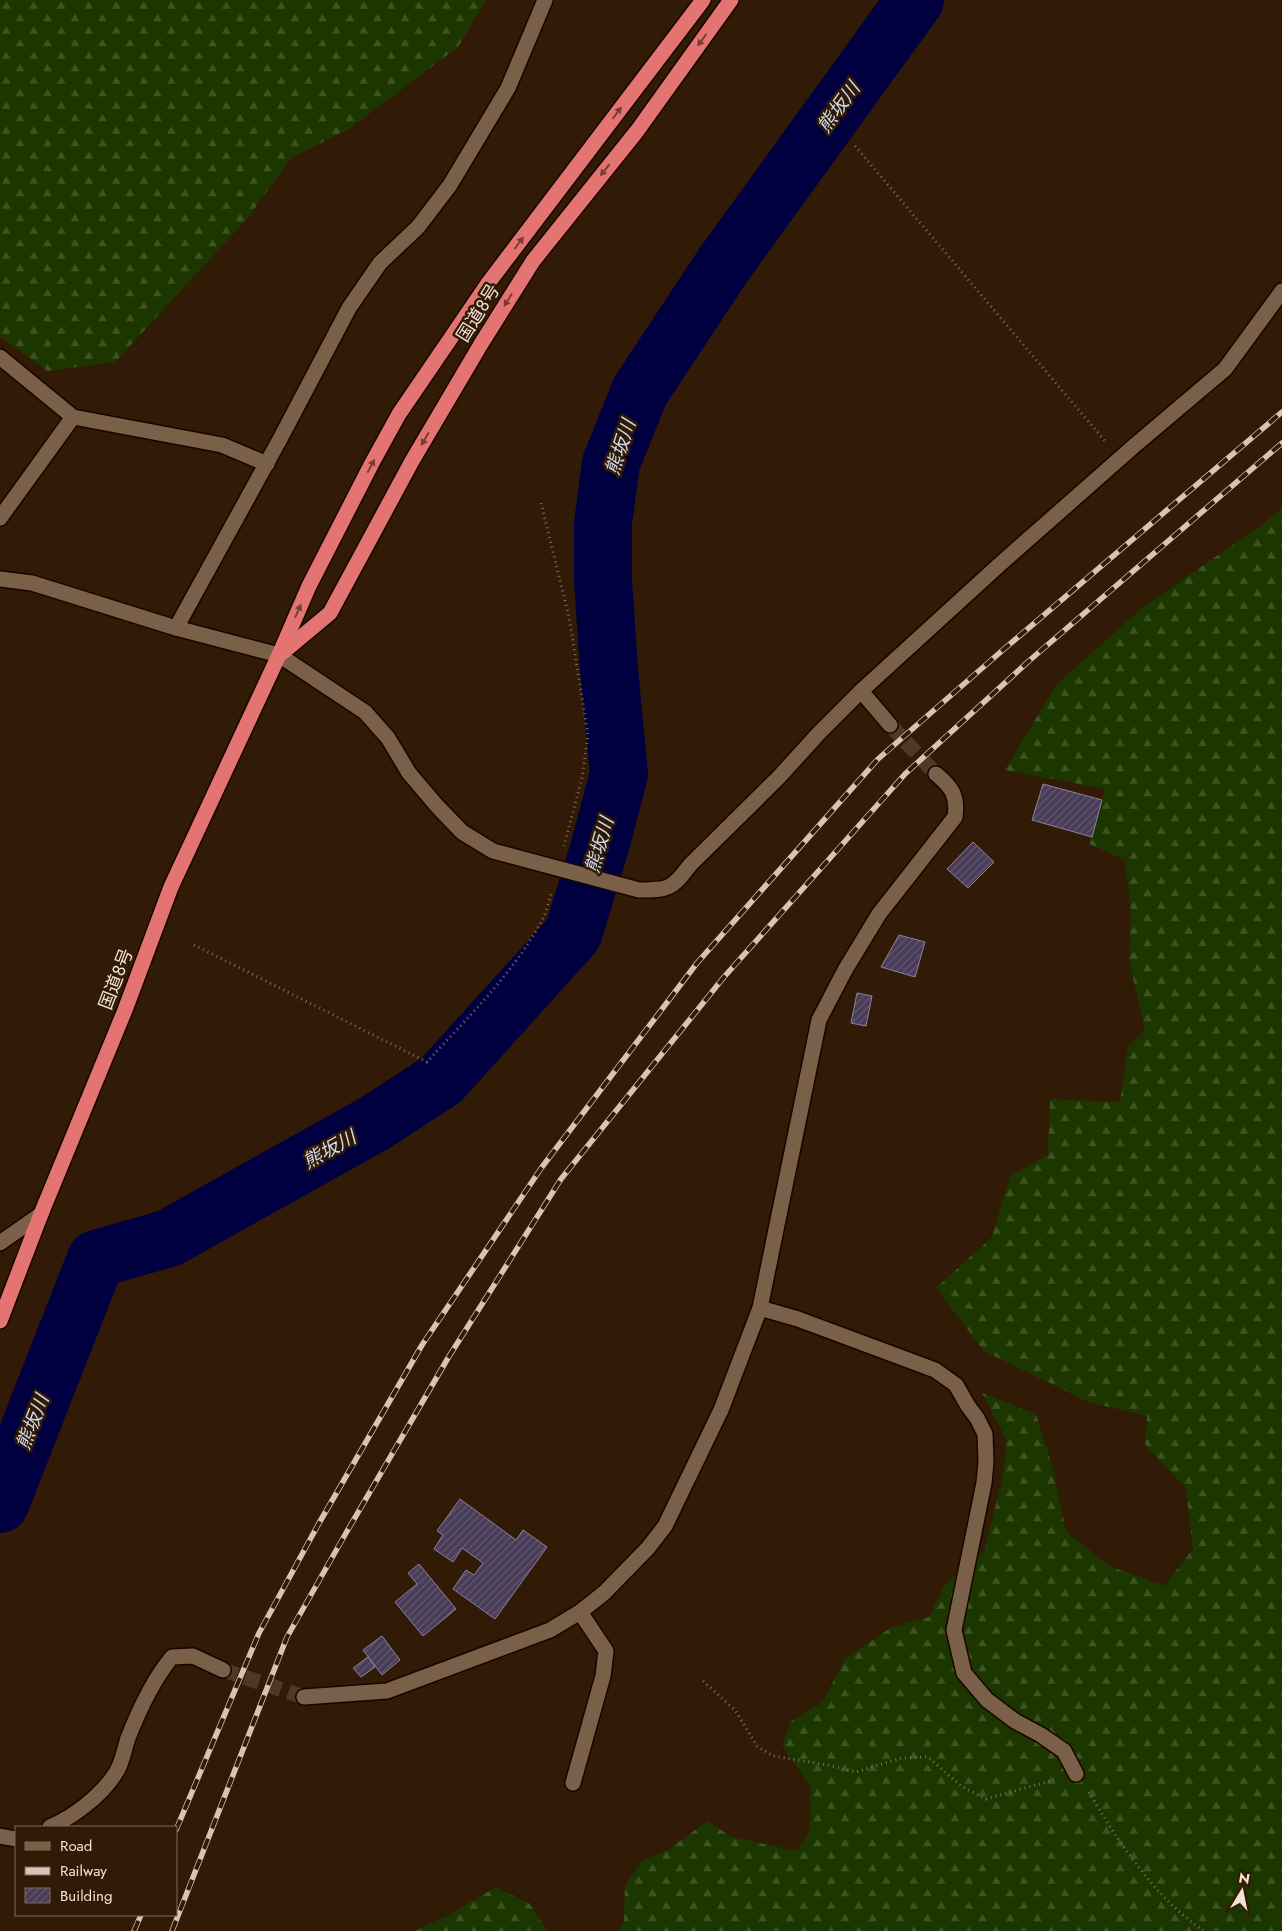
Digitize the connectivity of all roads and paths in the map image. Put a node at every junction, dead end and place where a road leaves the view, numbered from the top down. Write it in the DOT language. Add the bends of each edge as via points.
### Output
graph roads {
  1 [pos="545,0"];
  2 [pos="702,0"];
  3 [pos="731,0"];
  4 [pos="855,146"];
  5 [pos="1282,291"];
  6 [pos="0,356"];
  7 [pos="73,417"];
  8 [pos="1120,459"];
  9 [pos="267,464"];
  10 [pos="0,518"];
  11 [pos="0,579"];
  12 [pos="176,628"];
  13 [pos="279,656"];
  14 [pos="861,691"];
  15 [pos="890,725"];
  16 [pos="936,774"];
  17 [pos="41,1214"];
  18 [pos="0,1243"];
  19 [pos="760,1308"];
  20 [pos="0,1321"];
  21 [pos="580,1612"];
  22 [pos="223,1670"];
  23 [pos="703,1681"];
  24 [pos="304,1697"];
  25 [pos="1076,1774"];
  26 [pos="573,1783"];
  27 [pos="52,1826"];
  28 [pos="0,1836"];
  29 [pos="15,1839"];
  30 [pos="1204,1931"];
  1 -- 9 [label="street" via="508,88 450,185 418,227 380,263 349,308"];
  13 -- 2 [label="highway, 国道8号, one-way" via="309,586 399,414 489,282"];
  3 -- 13 [label="highway, 国道8号, one-way" via="637,131 533,261 412,461 330,613"];
  4 -- 8 [label="path"];
  5 -- 8 [label="street" via="1225,369"];
  6 -- 7 [label="street"];
  7 -- 9 [label="street" via="222,445"];
  7 -- 10 [label="street"];
  8 -- 14 [label="street"];
  9 -- 12 [label="street"];
  11 -- 12 [label="street" via="32,583"];
  12 -- 13 [label="street"];
  13 -- 14 [label="street" via="365,712 388,738 409,772 462,832 493,851 640,890 664,890 678,880"];
  13 -- 17 [label="highway, 国道8号" via="171,887 125,1010"];
  14 -- 15 [label="street"];
  16 -- 19 [label="street" via="951,786 956,807 954,818 880,914 844,970 819,1020"];
  17 -- 18 [label="street"];
  17 -- 20 [label="highway, 国道8号"];
  19 -- 21 [label="street" via="721,1410 665,1526 604,1593"];
  19 -- 25 [label="street" via="934,1370 956,1385 985,1434 986,1462 954,1630 964,1673 987,1700 1064,1751"];
  21 -- 24 [label="street" via="550,1630 387,1691"];
  21 -- 26 [label="street" via="606,1651 604,1676"];
  22 -- 27 [label="street" via="193,1656 172,1658 158,1674 146,1697 116,1774 90,1802"];
  23 -- 25 [label="path" via="735,1710 756,1746 773,1756 856,1772 902,1758 928,1757 961,1786 986,1799"];
  25 -- 30 [label="path" via="1114,1835 1154,1884"];
  28 -- 29 [label="street"];
}
